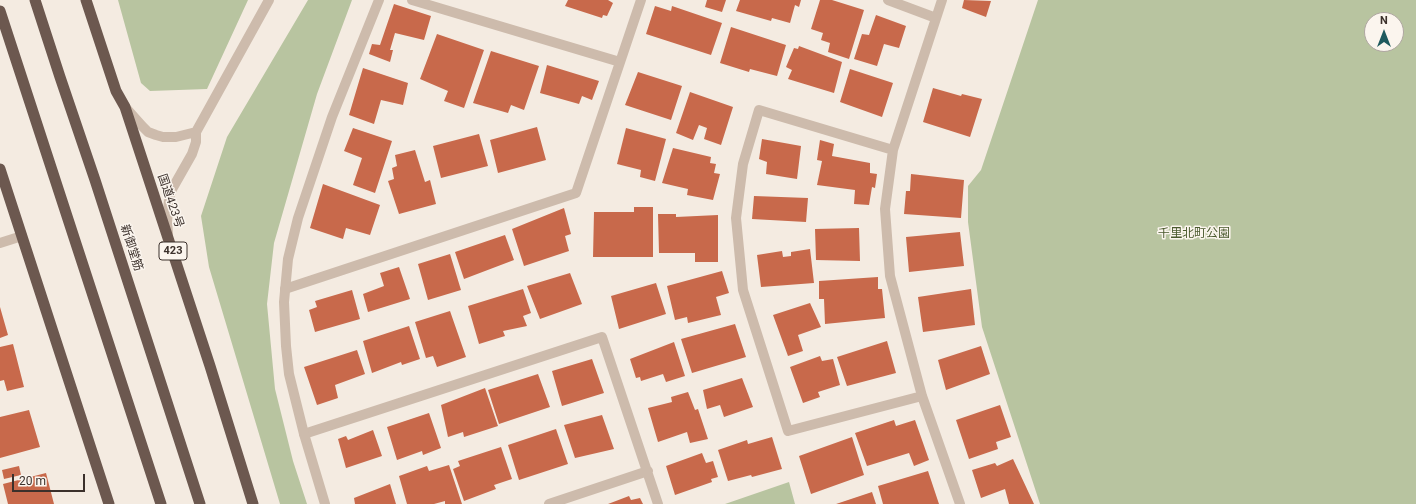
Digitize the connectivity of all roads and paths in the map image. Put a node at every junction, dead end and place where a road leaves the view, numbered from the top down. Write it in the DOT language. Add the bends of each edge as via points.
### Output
graph roads {
  1 [pos="35,0"];
  2 [pos="86,0"];
  3 [pos="269,0"];
  4 [pos="379,0"];
  5 [pos="412,0"];
  6 [pos="641,0"];
  7 [pos="888,0"];
  8 [pos="942,0"];
  9 [pos="0,11"];
  10 [pos="936,18"];
  11 [pos="620,62"];
  12 [pos="125,107"];
  13 [pos="196,132"];
  14 [pos="893,150"];
  15 [pos="0,169"];
  16 [pos="22,236"];
  17 [pos="168,238"];
  18 [pos="0,243"];
  19 [pos="285,289"];
  20 [pos="922,396"];
  21 [pos="304,434"];
  22 [pos="648,471"];
  23 [pos="109,504"];
  24 [pos="161,504"];
  25 [pos="200,504"];
  26 [pos="253,504"];
  27 [pos="325,504"];
  28 [pos="549,504"];
  29 [pos="658,504"];
  30 [pos="960,504"];
  1 -- 25 [label="highway, 新御堂筋"];
  2 -- 12 [label="highway, 国道423号 / 423" via="116,91"];
  3 -- 13 [label="street"];
  4 -- 19 [label="street" via="332,116 298,218 290,247"];
  5 -- 11 [label="street"];
  6 -- 11 [label="street"];
  7 -- 10 [label="street"];
  8 -- 10 [label="street"];
  9 -- 24 [label="highway"];
  10 -- 14 [label="street"];
  11 -- 19 [label="street" via="576,193"];
  12 -- 13 [label="street" via="148,132 163,138"];
  12 -- 17 [label="highway, 国道423号 / 423"];
  13 -- 17 [label="street" via="192,154 169,199"];
  14 -- 20 [label="street" via="885,209 890,276"];
  14 -- 20 [label="street" via="759,110 744,164 736,218 743,290 788,432"];
  15 -- 16 [label="highway"];
  16 -- 18 [label="street"];
  16 -- 23 [label="highway"];
  17 -- 26 [label="highway, 国道423号 / 423"];
  19 -- 21 [label="street" via="287,361"];
  20 -- 30 [label="street"];
  21 -- 22 [label="street" via="602,337"];
  21 -- 27 [label="street"];
  22 -- 28 [label="street"];
  22 -- 29 [label="street"];
}
